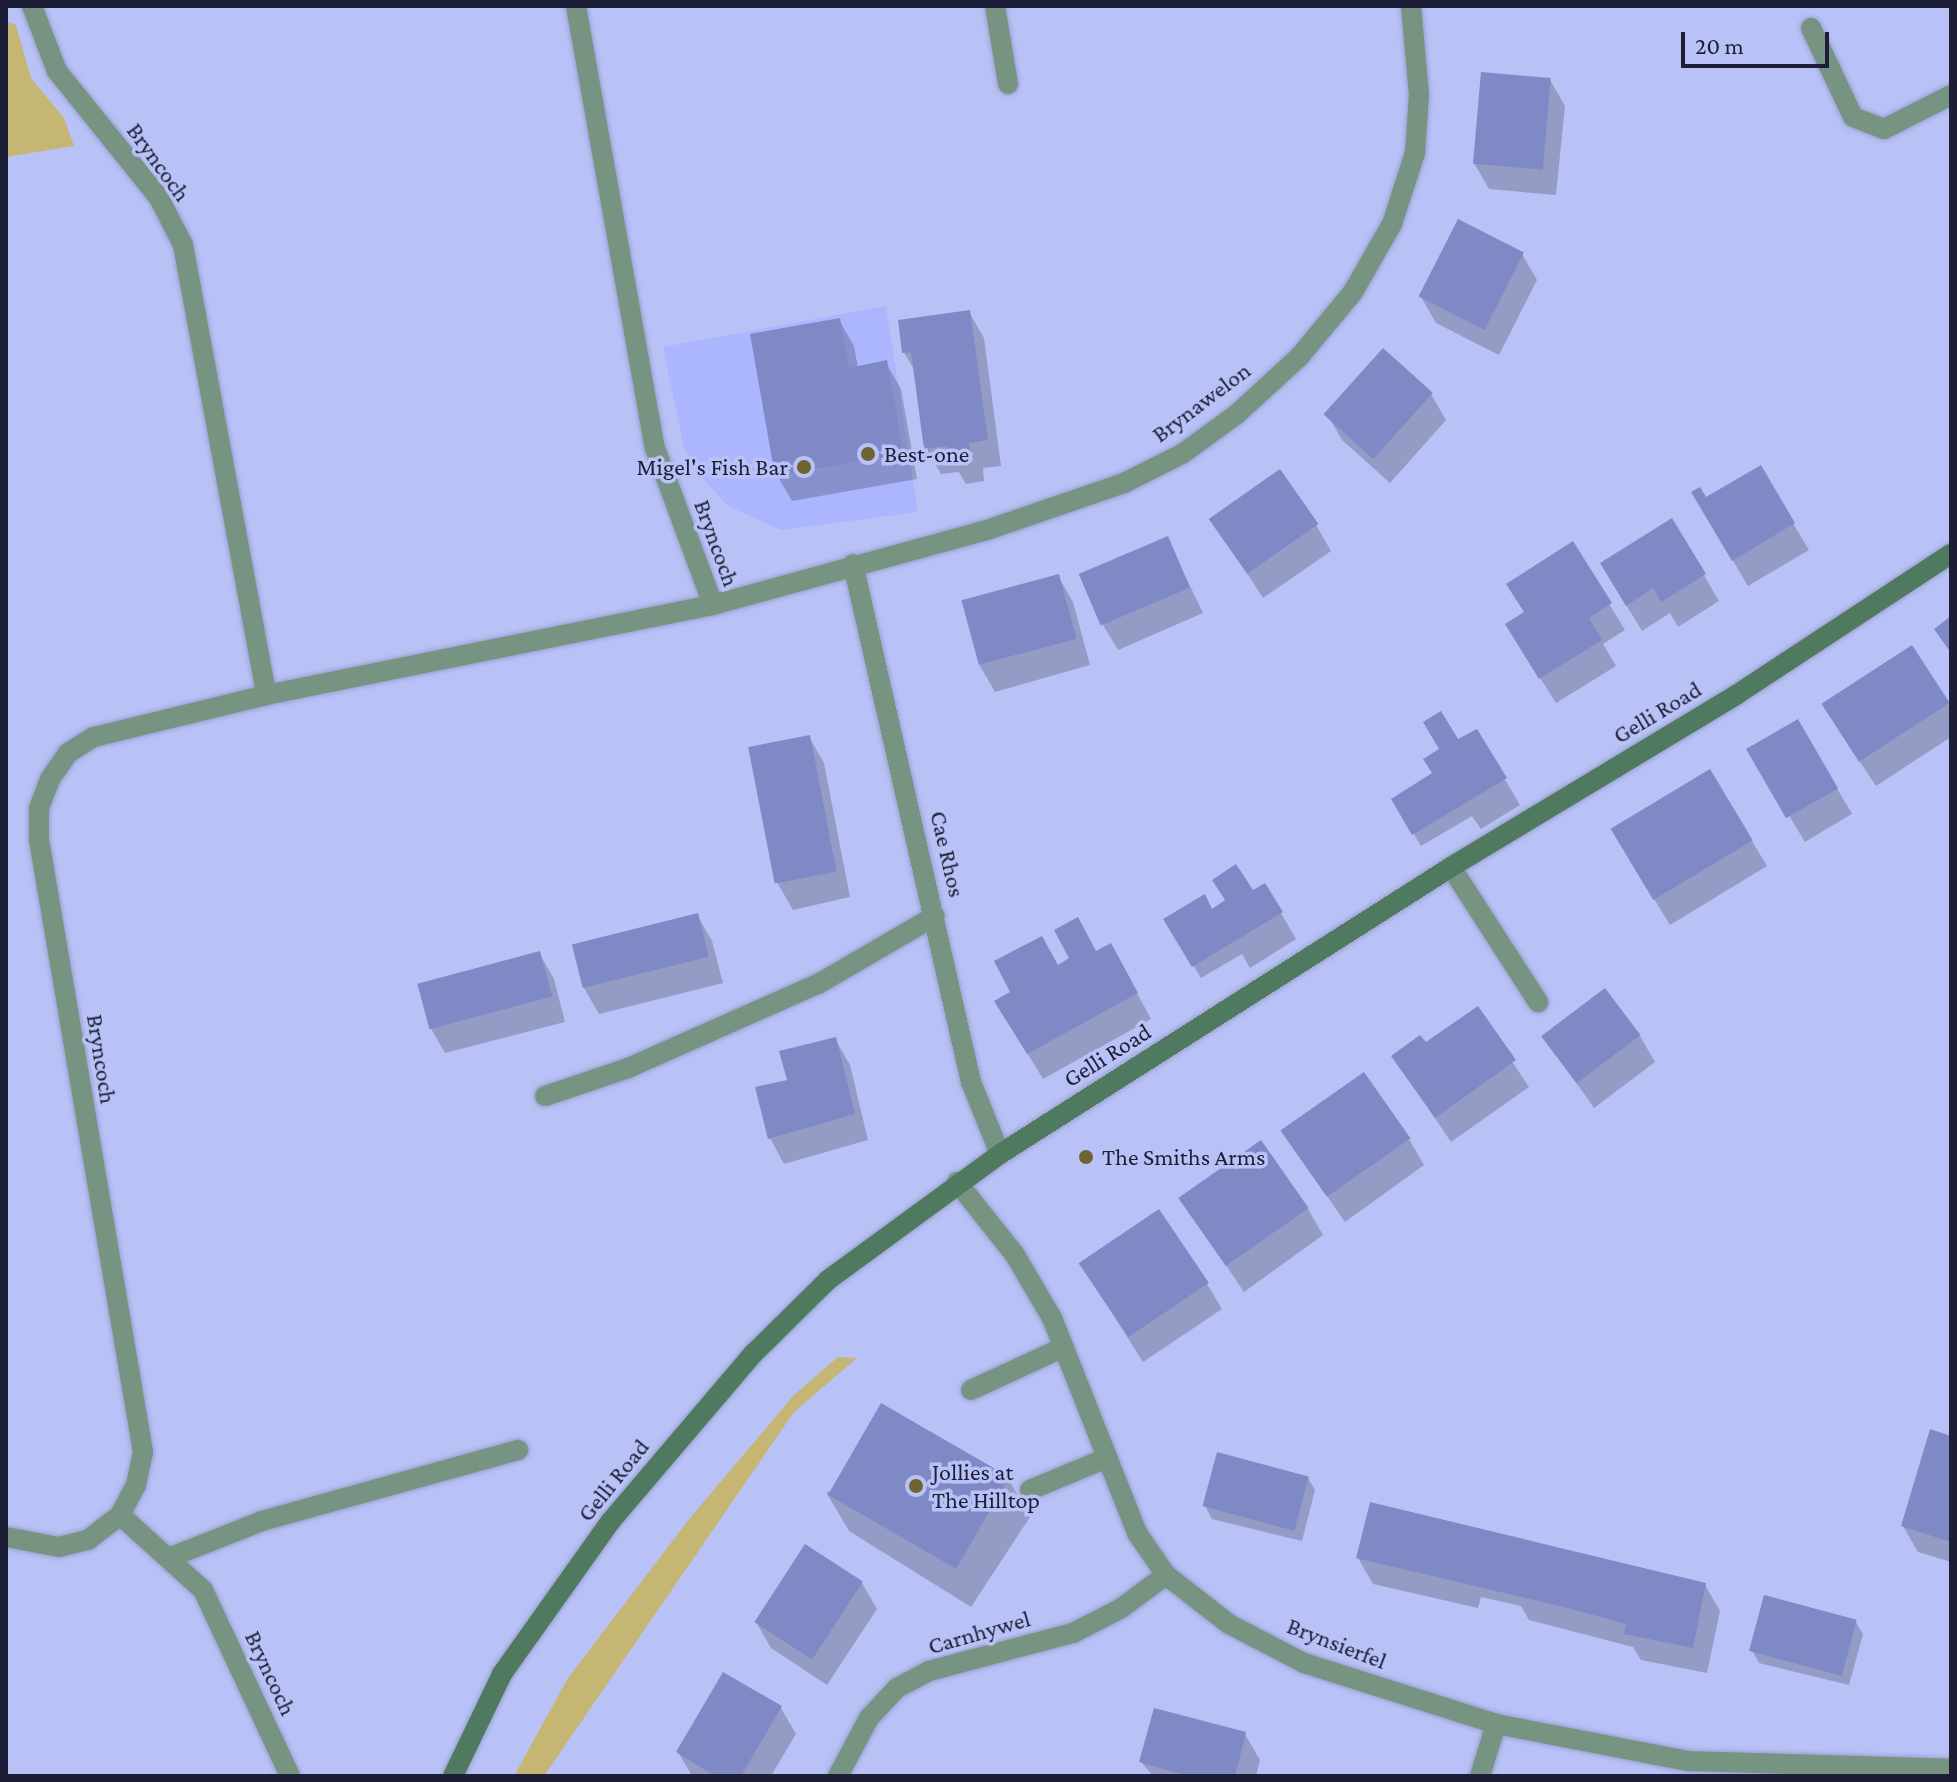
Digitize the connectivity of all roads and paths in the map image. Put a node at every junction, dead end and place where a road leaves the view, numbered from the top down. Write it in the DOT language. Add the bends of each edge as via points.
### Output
graph roads {
  1 [pos="32,6"];
  2 [pos="576,6"];
  3 [pos="995,6"];
  4 [pos="1411,6"];
  5 [pos="1811,28"];
  6 [pos="1008,84"];
  7 [pos="1951,95"];
  8 [pos="1951,554"];
  9 [pos="853,564"];
  10 [pos="713,605"];
  11 [pos="266,695"];
  12 [pos="1451,867"];
  13 [pos="935,916"];
  14 [pos="1538,1002"];
  15 [pos="545,1096"];
  16 [pos="1000,1154"];
  17 [pos="957,1182"];
  18 [pos="1064,1347"];
  19 [pos="971,1390"];
  20 [pos="518,1450"];
  21 [pos="1107,1458"];
  22 [pos="1030,1490"];
  23 [pos="120,1515"];
  24 [pos="6,1537"];
  25 [pos="171,1557"];
  26 [pos="1166,1575"];
  27 [pos="1496,1724"];
  28 [pos="1951,1769"];
  29 [pos="290,1776"];
  30 [pos="453,1776"];
  31 [pos="838,1776"];
  32 [pos="1480,1776"];
  1 -- 11 [label="street, Bryncoch" via="57,71 159,198 183,245"];
  2 -- 10 [label="street, Bryncoch" via="655,448"];
  3 -- 6 [label="street"];
  4 -- 9 [label="street, Brynawelon" via="1419,95 1415,153 1397,210 1353,292 1300,356 1182,454 1124,483 987,530"];
  5 -- 7 [label="street" via="1853,117 1884,129"];
  8 -- 12 [label="main road, Gelli Road" via="1736,695"];
  9 -- 10 [label="street, Brynawelon"];
  9 -- 13 [label="street, Cae Rhos"];
  10 -- 11 [label="street, Bryncoch"];
  11 -- 23 [label="street, Bryncoch" via="94,737 68,753 39,808 39,840 143,1452 136,1485"];
  12 -- 14 [label="street"];
  12 -- 16 [label="main road, Gelli Road"];
  13 -- 15 [label="street" via="818,984 628,1068"];
  13 -- 16 [label="street, Cae Rhos" via="971,1082"];
  16 -- 17 [label="main road, Gelli Road"];
  17 -- 18 [label="street, Brynsierfel" via="1015,1255"];
  17 -- 30 [label="main road, Gelli Road" via="828,1280 753,1354 610,1522 502,1674"];
  18 -- 19 [label="street"];
  18 -- 21 [label="street, Brynsierfel"];
  20 -- 25 [label="street" via="262,1521"];
  21 -- 22 [label="street"];
  21 -- 26 [label="street, Brynsierfel" via="1137,1533"];
  23 -- 24 [label="street" via="88,1540 59,1547"];
  23 -- 25 [label="street, Bryncoch"];
  25 -- 29 [label="street, Bryncoch" via="203,1590"];
  26 -- 27 [label="street, Brynsierfel" via="1229,1624 1304,1663"];
  26 -- 31 [label="street, Carnhywel" via="1120,1609 1073,1633 929,1671 897,1688 869,1718"];
  27 -- 28 [label="street, Brynsierfel" via="1688,1761"];
  27 -- 32 [label="street"];
}
